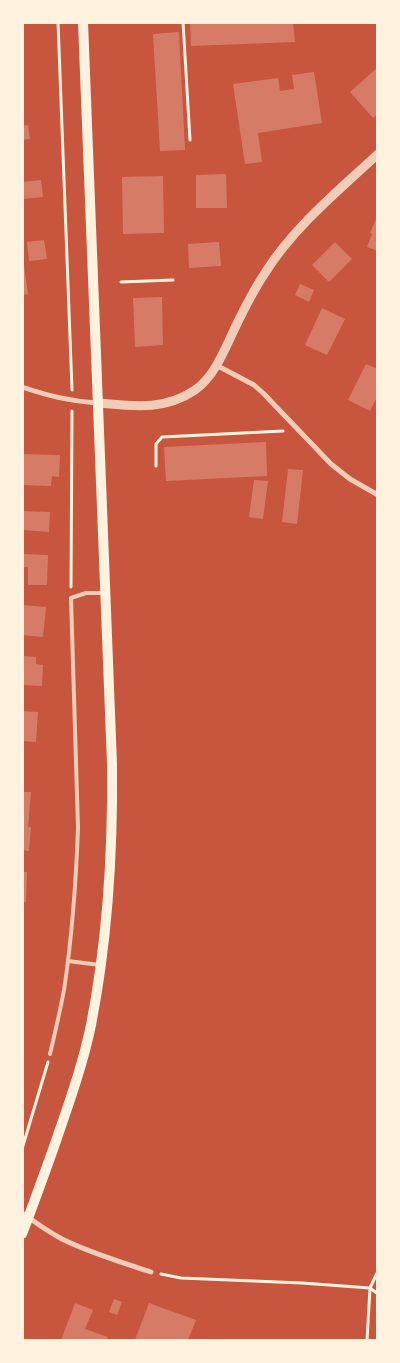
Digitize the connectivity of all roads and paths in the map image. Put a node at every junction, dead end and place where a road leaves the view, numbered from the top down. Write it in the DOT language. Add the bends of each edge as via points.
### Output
graph roads {
  1 [pos="58,22"];
  2 [pos="83,22"];
  3 [pos="184,22"];
  4 [pos="190,140"];
  5 [pos="378,154"];
  6 [pos="173,280"];
  7 [pos="121,282"];
  8 [pos="216,365"];
  9 [pos="22,387"];
  10 [pos="72,401"];
  11 [pos="99,403"];
  12 [pos="298,430"];
  13 [pos="156,466"];
  14 [pos="378,495"];
  15 [pos="106,593"];
  16 [pos="71,598"];
  17 [pos="68,961"];
  18 [pos="101,965"];
  19 [pos="50,1054"];
  20 [pos="22,1149"];
  21 [pos="26,1215"];
  22 [pos="22,1234"];
  23 [pos="378,1271"];
  24 [pos="151,1272"];
  25 [pos="370,1288"];
  26 [pos="378,1294"];
  27 [pos="367,1340"];
  1 -- 10 [label="path"];
  2 -- 11 [label="main road"];
  3 -- 4 [label="path"];
  5 -- 8 [label="street" via="311,216 280,251 258,284"];
  6 -- 7 [label="path"];
  8 -- 11 [label="street" via="197,389 174,401 144,406"];
  8 -- 12 [label="street" via="254,385"];
  9 -- 10 [label="street"];
  10 -- 11 [label="street"];
  10 -- 16 [label="path"];
  11 -- 15 [label="main road"];
  12 -- 13 [label="path" via="162,437 156,444"];
  12 -- 14 [label="street" via="330,464"];
  15 -- 16 [label="lane"];
  15 -- 18 [label="main road" via="113,821"];
  16 -- 17 [label="lane" via="78,828"];
  17 -- 18 [label="lane"];
  17 -- 19 [label="lane"];
  18 -- 21 [label="main road" via="91,1026 70,1102"];
  19 -- 20 [label="path"];
  21 -- 22 [label="main road"];
  21 -- 24 [label="street" via="62,1239"];
  23 -- 25 [label="path"];
  24 -- 25 [label="path" via="181,1278"];
  25 -- 26 [label="path"];
  25 -- 27 [label="path"];
}
